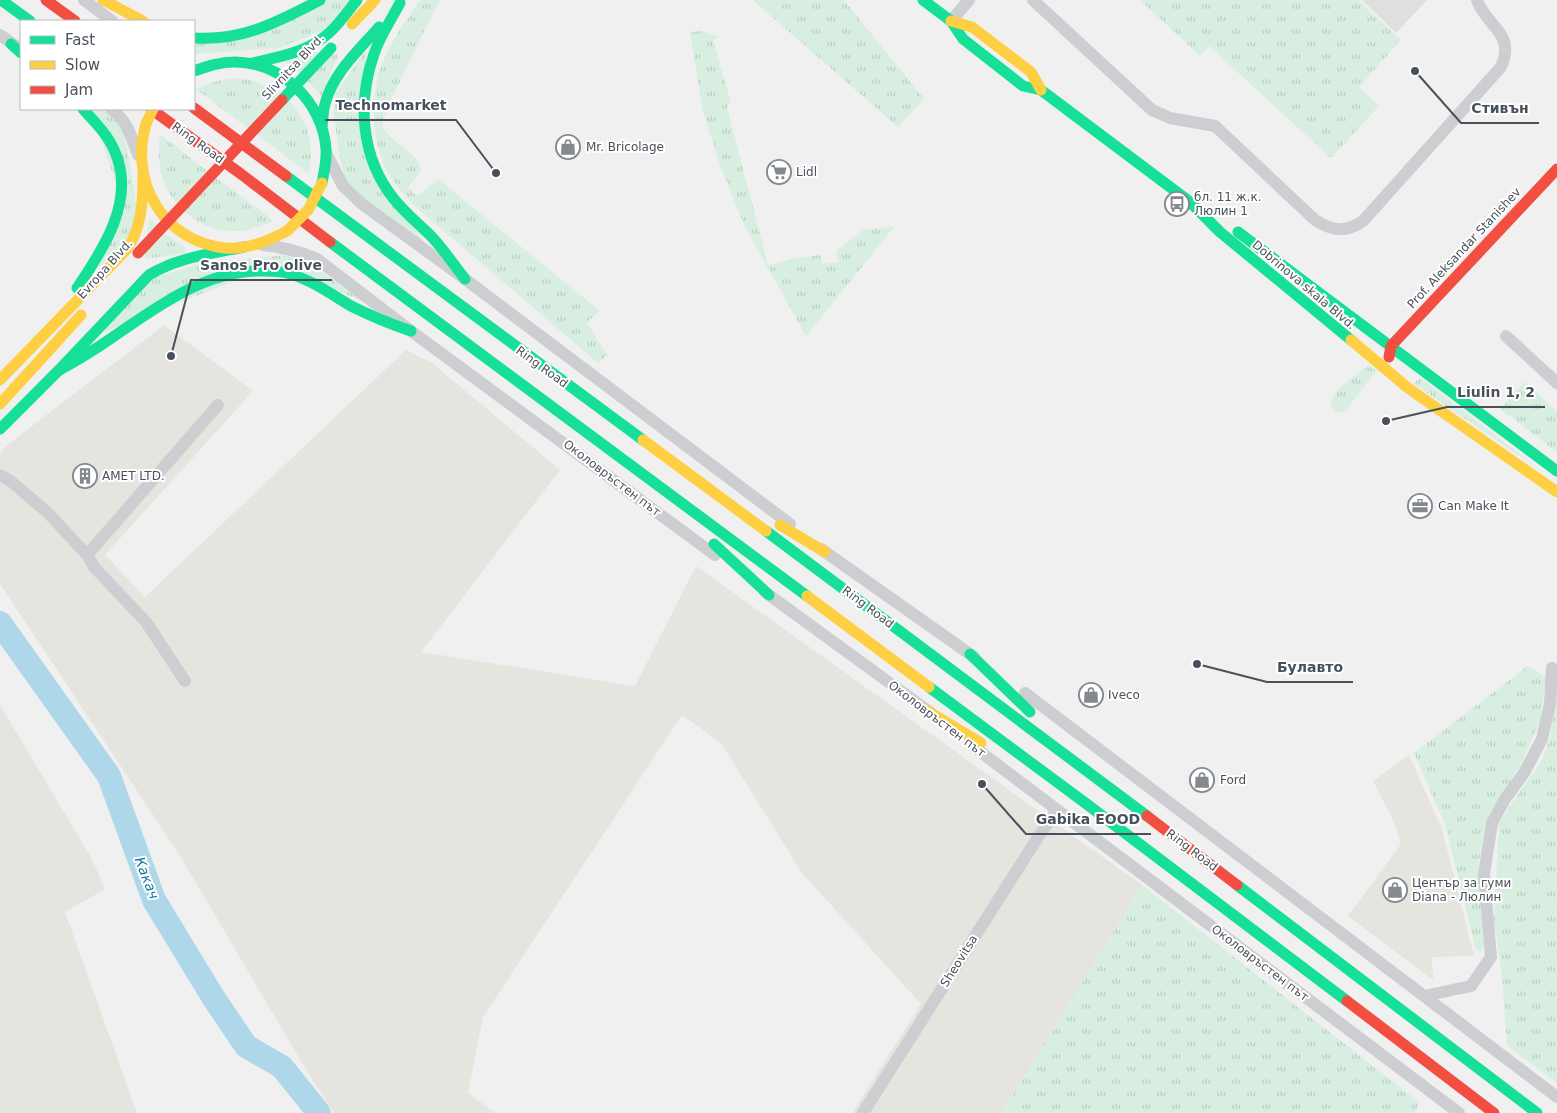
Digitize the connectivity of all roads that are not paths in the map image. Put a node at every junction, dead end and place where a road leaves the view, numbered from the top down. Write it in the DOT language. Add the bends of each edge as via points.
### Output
graph roads {
  1 [pos="1,0"];
  2 [pos="46,0"];
  3 [pos="84,0"];
  4 [pos="102,0"];
  5 [pos="320,0"];
  6 [pos="358,0"];
  7 [pos="375,0"];
  8 [pos="923,0"];
  9 [pos="968,0"];
  10 [pos="1033,0"];
  11 [pos="1477,0"];
  12 [pos="401,2"];
  13 [pos="29,20"];
  14 [pos="74,20"];
  15 [pos="111,20"];
  16 [pos="141,20"];
  17 [pos="951,21"];
  18 [pos="0,35"];
  19 [pos="195,38"];
  20 [pos="18,49"];
  21 [pos="250,63"];
  22 [pos="197,67"];
  23 [pos="1040,90"];
  24 [pos="195,109"];
  25 [pos="84,110"];
  26 [pos="112,110"];
  27 [pos="152,110"];
  28 [pos="153,110"];
  29 [pos="322,127"];
  30 [pos="326,152"];
  31 [pos="231,153"];
  32 [pos="142,169"];
  33 [pos="1557,169"];
  34 [pos="1190,202"];
  35 [pos="259,244"];
  36 [pos="244,247"];
  37 [pos="118,274"];
  38 [pos="465,279"];
  39 [pos="92,303"];
  40 [pos="51,327"];
  41 [pos="411,332"];
  42 [pos="1506,336"];
  43 [pos="1391,346"];
  44 [pos="1363,351"];
  45 [pos="1386,370"];
  46 [pos="58,371"];
  47 [pos="0,380"];
  48 [pos="1557,383"];
  49 [pos="0,404"];
  50 [pos="218,405"];
  51 [pos="0,429"];
  52 [pos="671,460"];
  53 [pos="626,463"];
  54 [pos="1557,471"];
  55 [pos="1,473"];
  56 [pos="1557,492"];
  57 [pos="825,552"];
  58 [pos="87,555"];
  59 [pos="769,595"];
  60 [pos="970,654"];
  61 [pos="1552,668"];
  62 [pos="186,681"];
  63 [pos="926,710"];
  64 [pos="1104,783"];
  65 [pos="1088,805"];
  66 [pos="1057,810"];
  67 [pos="1424,996"];
  68 [pos="1557,1097"];
  69 [pos="863,1113"];
  70 [pos="1459,1113"];
  71 [pos="1494,1113"];
  72 [pos="1537,1113"];
  1 -- 13 [label="main road"];
  2 -- 14 [label="main road"];
  3 -- 15 [label="street"];
  4 -- 16 [label="main road"];
  5 -- 19 [label="main road" via="248,34 229,38"];
  6 -- 21 [label="main road, Slivnitsa Blvd." via="316,43 288,55"];
  7 -- 31 [label="main road, Slivnitsa Blvd., bridge"];
  8 -- 17 [label="main road, Dobrinova skala Blvd."];
  9 -- 17 [label="street"];
  10 -- 11 [label="street" via="1152,110 1170,118 1215,126 1315,220 1339,229 1353,227 1363,221 1501,67 1505,58 1504,40 1480,10"];
  12 -- 29 [label="main road" via="331,87"];
  12 -- 38 [label="main road" via="374,54 366,80 363,105 369,153 388,192 406,214 432,237"];
  17 -- 23 [label="main road, Dobrinova skala Blvd." via="963,40 1023,86"];
  17 -- 23 [label="main road, Dobrinova skala Blvd." via="972,27 1031,72"];
  18 -- 20 [label="street"];
  21 -- 22 [label="main road" via="227,62"];
  21 -- 29 [label="main road" via="287,78 312,106"];
  23 -- 34 [label="main road, Dobrinova skala Blvd."];
  24 -- 52 [label="main road, Ring Road"];
  25 -- 40 [label="main road" via="108,136 117,153 123,183 122,200 102,250"];
  26 -- 32 [label="street" via="127,124"];
  27 -- 32 [label="main road, Evropa Blvd., bridge" via="142,138"];
  28 -- 53 [label="main road, Ring Road"];
  29 -- 30 [label="main road"];
  30 -- 35 [label="main road, bridge" via="322,183 308,210 287,231"];
  30 -- 38 [label="street, Ring Road" via="349,193"];
  31 -- 37 [label="main road, Evropa Blvd., bridge"];
  32 -- 36 [label="main road" via="147,189 171,224 208,244"];
  32 -- 40 [label="main road, Evropa Blvd." via="142,204 131,244"];
  33 -- 43 [label="main road, Prof. Aleksandar Stanishev"];
  34 -- 43 [label="main road" via="1224,222"];
  34 -- 44 [label="main road, Dobrinova skala Blvd." via="1220,232"];
  35 -- 36 [label="main road"];
  35 -- 41 [label="street" via="288,248 317,258"];
  36 -- 46 [label="main road" via="191,257 160,267"];
  38 -- 57 [label="street, Ring Road"];
  39 -- 49 [label="main road, Evropa Blvd."];
  40 -- 47 [label="main road, Evropa Blvd."];
  41 -- 46 [label="main road" via="369,315 289,273 249,270 231,273 184,292"];
  41 -- 59 [label="street, Околовръстен път"];
  42 -- 48 [label="street"];
  43 -- 44 [label="main road"];
  43 -- 45 [label="main road"];
  43 -- 54 [label="main road"];
  44 -- 45 [label="main road, Dobrinova skala Blvd."];
  45 -- 56 [label="main road, Dobrinova skala Blvd."];
  46 -- 51 [label="main road"];
  50 -- 58 [label="street"];
  52 -- 57 [label="main road"];
  52 -- 64 [label="main road, Ring Road"];
  53 -- 59 [label="main road"];
  53 -- 65 [label="main road, Ring Road"];
  55 -- 58 [label="street" via="48,512"];
  57 -- 60 [label="street, Ring Road"];
  58 -- 62 [label="street" via="94,567 146,622"];
  59 -- 63 [label="street, Околовръстен път"];
  60 -- 64 [label="main road"];
  60 -- 67 [label="street, Ring Road"];
  61 -- 67 [label="street" via="1550,704 1542,739 1492,823 1484,874 1491,957 1471,986"];
  63 -- 65 [label="main road"];
  63 -- 66 [label="street, Околовръстен път"];
  64 -- 72 [label="main road, Ring Road"];
  65 -- 71 [label="main road, Ring Road"];
  66 -- 69 [label="street, Sheovitsa"];
  66 -- 70 [label="street, Околовръстен път"];
  67 -- 68 [label="street, Ring Road"];
}
